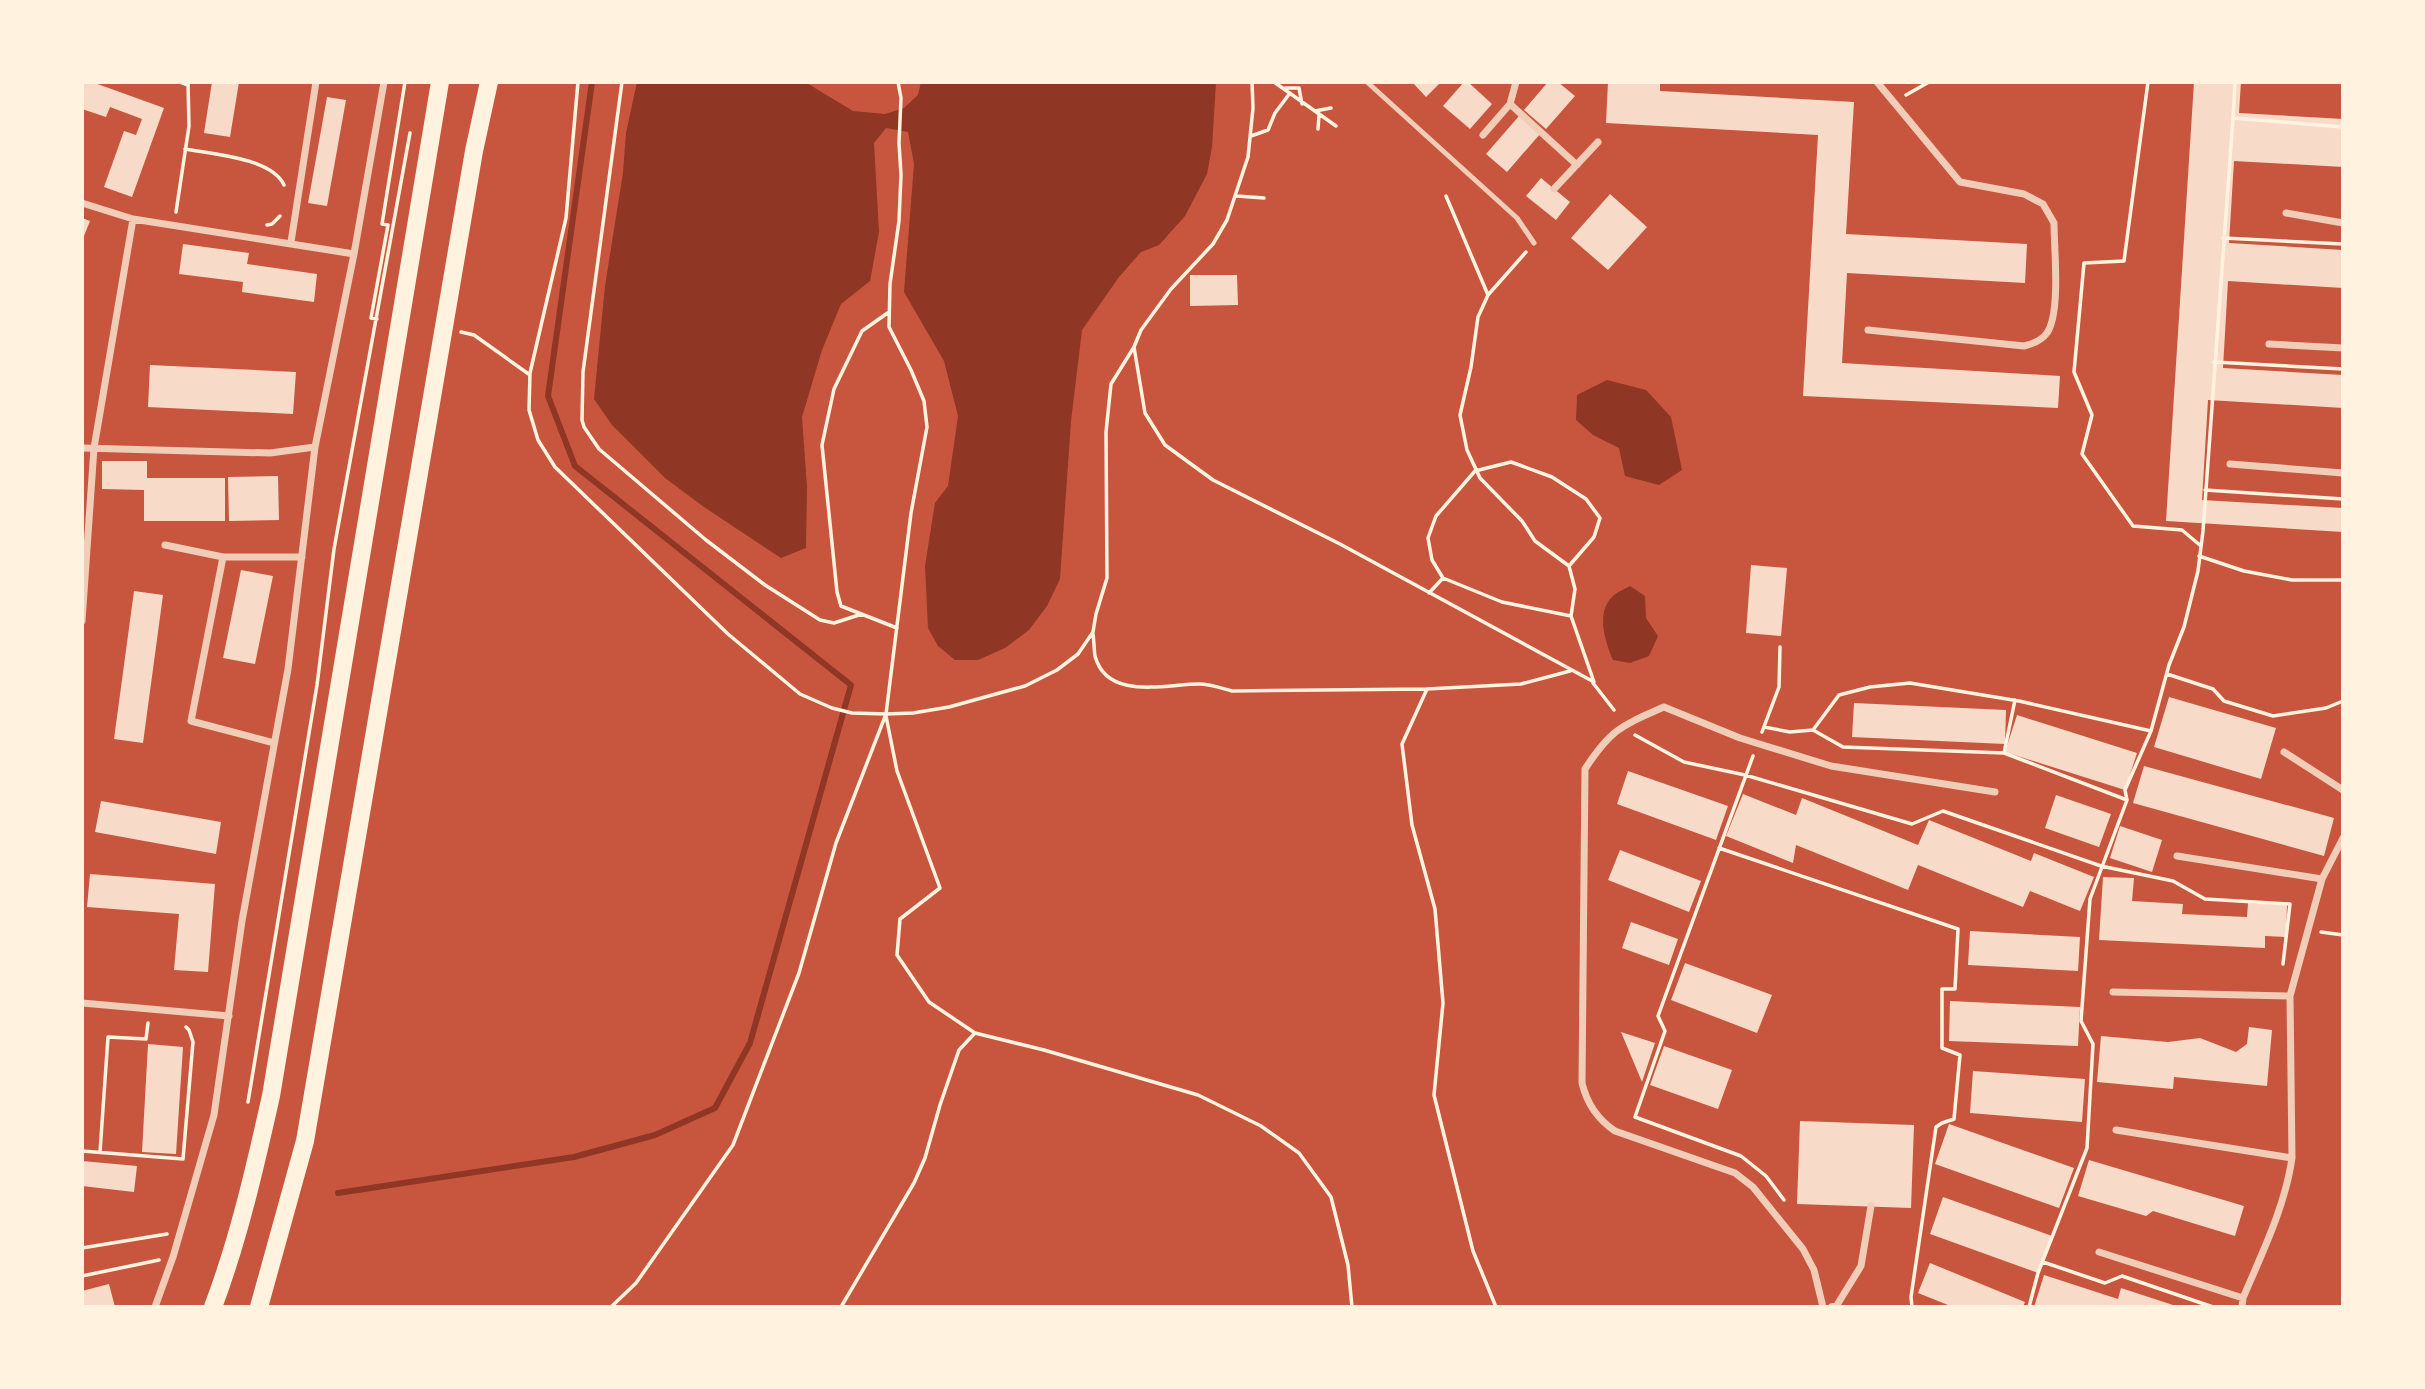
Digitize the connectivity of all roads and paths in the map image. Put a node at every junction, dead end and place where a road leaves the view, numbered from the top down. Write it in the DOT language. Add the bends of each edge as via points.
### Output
graph roads {
  1 [pos="180,82"];
  2 [pos="316,82"];
  3 [pos="384,82"];
  4 [pos="405,82"];
  5 [pos="440,82"];
  6 [pos="489,82"];
  7 [pos="578,82"];
  8 [pos="622,82"];
  9 [pos="898,82"];
  10 [pos="1251,82"];
  11 [pos="1367,82"];
  12 [pos="1516,82"];
  13 [pos="1877,82"];
  14 [pos="1928,82"];
  15 [pos="2148,82"];
  16 [pos="2235,82"];
  17 [pos="1276,83"];
  18 [pos="188,84"];
  19 [pos="1283,88"];
  20 [pos="1290,93"];
  21 [pos="1894,103"];
  22 [pos="1302,104"];
  23 [pos="1510,104"];
  24 [pos="1331,108"];
  25 [pos="400,112"];
  26 [pos="1317,113"];
  27 [pos="2233,118"];
  28 [pos="412,121"];
  29 [pos="1336,126"];
  30 [pos="2343,127"];
  31 [pos="1318,129"];
  32 [pos="1483,135"];
  33 [pos="1251,136"];
  34 [pos="1598,142"];
  35 [pos="185,149"];
  36 [pos="1577,164"];
  37 [pos="1554,189"];
  38 [pos="286,191"];
  39 [pos="1237,196"];
  40 [pos="1446,196"];
  41 [pos="1264,198"];
  42 [pos="82,204"];
  43 [pos="284,205"];
  44 [pos="2286,213"];
  45 [pos="188,214"];
  46 [pos="133,219"];
  47 [pos="2343,223"];
  48 [pos="260,225"];
  49 [pos="2223,237"];
  50 [pos="291,242"];
  51 [pos="1534,243"];
  52 [pos="2343,244"];
  53 [pos="354,254"];
  54 [pos="1488,295"];
  55 [pos="889,312"];
  56 [pos="1868,330"];
  57 [pos="474,335"];
  58 [pos="2269,344"];
  59 [pos="1134,346"];
  60 [pos="2343,348"];
  61 [pos="2214,362"];
  62 [pos="2343,369"];
  63 [pos="530,375"];
  64 [pos="315,447"];
  65 [pos="82,448"];
  66 [pos="94,448"];
  67 [pos="2230,464"];
  68 [pos="1475,471"];
  69 [pos="2343,474"];
  70 [pos="2205,490"];
  71 [pos="2343,499"];
  72 [pos="165,545"];
  73 [pos="2201,547"];
  74 [pos="2199,556"];
  75 [pos="223,557"];
  76 [pos="302,557"];
  77 [pos="1569,566"];
  78 [pos="1443,578"];
  79 [pos="2343,580"];
  80 [pos="1429,593"];
  81 [pos="862,614"];
  82 [pos="1571,615"];
  83 [pos="82,621"];
  84 [pos="897,628"];
  85 [pos="1093,632"];
  86 [pos="1780,647"];
  87 [pos="1572,671"];
  88 [pos="2166,674"];
  89 [pos="1592,681"];
  90 [pos="1427,689"];
  91 [pos="2015,700"];
  92 [pos="2343,702"];
  93 [pos="1614,710"];
  94 [pos="886,714"];
  95 [pos="1621,726"];
  96 [pos="1764,727"];
  97 [pos="1814,730"];
  98 [pos="2151,731"];
  99 [pos="274,743"];
  100 [pos="1758,743"];
  101 [pos="2284,752"];
  102 [pos="2004,753"];
  103 [pos="1745,775"];
  104 [pos="2343,790"];
  105 [pos="1995,792"];
  106 [pos="2127,800"];
  107 [pos="2343,838"];
  108 [pos="1719,848"];
  109 [pos="2177,856"];
  110 [pos="2101,866"];
  111 [pos="2322,880"];
  112 [pos="2320,932"];
  113 [pos="2343,935"];
  114 [pos="2282,973"];
  115 [pos="2113,992"];
  116 [pos="2290,996"];
  117 [pos="82,1003"];
  118 [pos="229,1016"];
  119 [pos="148,1019"];
  120 [pos="177,1023"];
  121 [pos="975,1033"];
  122 [pos="247,1111"];
  123 [pos="1635,1117"];
  124 [pos="2116,1130"];
  125 [pos="82,1151"];
  126 [pos="100,1152"];
  127 [pos="2292,1158"];
  128 [pos="1871,1206"];
  129 [pos="82,1248"];
  130 [pos="2099,1252"];
  131 [pos="173,1257"];
  132 [pos="163,1259"];
  133 [pos="2043,1262"];
  134 [pos="159,1269"];
  135 [pos="82,1276"];
  136 [pos="2243,1303"];
  137 [pos="155,1307"];
  138 [pos="213,1307"];
  139 [pos="259,1307"];
  140 [pos="611,1307"];
  141 [pos="841,1307"];
  142 [pos="1352,1307"];
  143 [pos="1496,1307"];
  144 [pos="1823,1307"];
  145 [pos="1831,1307"];
  146 [pos="1912,1307"];
  147 [pos="2029,1307"];
  148 [pos="2213,1307"];
  1 -- 18 [label="path"];
  2 -- 50 [label="street"];
  3 -- 53 [label="street"];
  4 -- 25 [label="path"];
  5 -- 138 [label="main road" via="271,1096 246,1203"];
  6 -- 139 [label="main road" via="305,1141"];
  7 -- 63 [label="path" via="566,218"];
  8 -- 81 [label="path" via="583,372 584,427 599,450 765,585 820,620 834,623"];
  9 -- 55 [label="path" via="901,175"];
  10 -- 33 [label="path"];
  11 -- 51 [label="lane" via="1517,218"];
  12 -- 23 [label="street"];
  13 -- 21 [label="street"];
  14 -- 21 [label="path"];
  15 -- 73 [label="path" via="2124,261 2084,263 2074,372 2092,415 2081,454 2133,526 2182,530"];
  16 -- 27 [label="path"];
  17 -- 19 [label="path"];
  18 -- 35 [label="path"];
  19 -- 20 [label="path"];
  19 -- 22 [label="path" via="1299,88"];
  20 -- 22 [label="path"];
  20 -- 33 [label="path" via="1268,130"];
  21 -- 56 [label="street" via="1960,182 2024,194 2049,211 2054,223 2055,312 2046,334 2024,346"];
  22 -- 26 [label="path"];
  23 -- 32 [label="street"];
  23 -- 36 [label="street"];
  24 -- 26 [label="path"];
  26 -- 29 [label="path"];
  26 -- 31 [label="path"];
  27 -- 30 [label="path"];
  27 -- 49 [label="path"];
  28 -- 122 [label="path" via="334,549 317,685"];
  33 -- 39 [label="path"];
  34 -- 36 [label="street"];
  35 -- 38 [label="path" via="266,167 283,181"];
  35 -- 45 [label="path" via="176,212"];
  36 -- 37 [label="street"];
  39 -- 41 [label="path"];
  39 -- 59 [label="path" via="1213,244 1171,289"];
  40 -- 54 [label="path"];
  42 -- 46 [label="street"];
  43 -- 48 [label="path" via="280,217"];
  44 -- 47 [label="street"];
  46 -- 50 [label="street"];
  46 -- 66 [label="street"];
  49 -- 52 [label="path"];
  49 -- 61 [label="path"];
  50 -- 53 [label="street"];
  51 -- 54 [label="path"];
  53 -- 64 [label="street"];
  54 -- 68 [label="path" via="1478,317 1460,415"];
  55 -- 81 [label="path" via="862,331 834,389 822,445 837,592 841,606"];
  55 -- 84 [label="path" via="889,327 924,401 927,427"];
  57 -- 63 [label="path"];
  58 -- 60 [label="street"];
  59 -- 80 [label="path" via="1145,413 1165,445 1213,480"];
  59 -- 85 [label="path" via="1111,384 1106,432 1107,578"];
  61 -- 62 [label="path"];
  61 -- 70 [label="path"];
  63 -- 94 [label="path" via="529,410 538,440 555,467 728,634 800,694 852,713"];
  64 -- 66 [label="street" via="270,453"];
  64 -- 76 [label="street"];
  65 -- 66 [label="street"];
  66 -- 83 [label="street"];
  67 -- 69 [label="street"];
  68 -- 77 [label="path" via="1535,541"];
  68 -- 77 [label="path" via="1511,462 1552,477 1586,499 1600,518 1594,537"];
  68 -- 78 [label="path" via="1436,516 1427,537 1432,560"];
  70 -- 71 [label="path"];
  70 -- 73 [label="path"];
  72 -- 75 [label="street"];
  73 -- 74 [label="path"];
  74 -- 79 [label="path" via="2291,580"];
  74 -- 88 [label="path" via="2184,627"];
  75 -- 76 [label="street"];
  75 -- 99 [label="street" via="191,721"];
  76 -- 99 [label="street"];
  77 -- 82 [label="path" via="1574,589"];
  78 -- 80 [label="path"];
  78 -- 82 [label="path" via="1502,602"];
  80 -- 87 [label="path"];
  81 -- 84 [label="path"];
  82 -- 89 [label="path"];
  84 -- 94 [label="path"];
  85 -- 90 [label="path" via="1101,670 1124,685 1202,684 1232,691"];
  85 -- 94 [label="path" via="1078,654 1025,686 949,708"];
  86 -- 96 [label="path" via="1779,687"];
  87 -- 89 [label="path"];
  87 -- 90 [label="path" via="1521,684"];
  88 -- 92 [label="path" via="2213,689 2224,701 2273,716"];
  88 -- 98 [label="path"];
  89 -- 93 [label="path"];
  90 -- 143 [label="path" via="1402,744 1412,825 1435,909 1443,1003 1434,1095 1473,1251"];
  91 -- 97 [label="path" via="1910,683 1870,687 1839,695"];
  91 -- 98 [label="path"];
  91 -- 102 [label="path"];
  94 -- 121 [label="path" via="897,771 940,888 900,919 898,955 929,1002"];
  94 -- 140 [label="path" via="836,843 799,973 733,1144 636,1283"];
  95 -- 100 [label="street" via="1664,707"];
  95 -- 103 [label="path" via="1684,762"];
  95 -- 144 [label="street" via="1585,769 1582,1083 1586,1098 1603,1123 1615,1131 1735,1173 1753,1187 1803,1249 1814,1269"];
  96 -- 97 [label="path"];
  96 -- 100 [label="path"];
  97 -- 102 [label="path" via="1843,747"];
  98 -- 106 [label="path" via="2125,790"];
  99 -- 118 [label="street"];
  100 -- 103 [label="path"];
  100 -- 105 [label="street" via="1831,766"];
  101 -- 104 [label="street"];
  102 -- 106 [label="path"];
  103 -- 108 [label="path"];
  103 -- 110 [label="path" via="1912,824 1943,811"];
  106 -- 110 [label="path"];
  107 -- 111 [label="street"];
  108 -- 123 [label="path" via="1658,1016 1665,1031"];
  108 -- 146 [label="path" via="1958,929 1955,989 1941,989 1942,1048 1960,1055 1954,1119 1937,1128"];
  109 -- 111 [label="street"];
  110 -- 114 [label="path" via="2172,881 2205,899 2290,904"];
  110 -- 133 [label="path" via="2090,899 2081,1021 2093,1044 2087,1148"];
  111 -- 116 [label="street"];
  112 -- 113 [label="path"];
  115 -- 116 [label="street"];
  116 -- 127 [label="street"];
  117 -- 118 [label="street"];
  118 -- 131 [label="street" via="214,1115"];
  119 -- 126 [label="path" via="146,1039 108,1037"];
  120 -- 126 [label="path" via="189,1030 193,1042 183,1159"];
  121 -- 141 [label="path" via="959,1050 914,1183"];
  121 -- 142 [label="path" via="1198,1095 1261,1126 1299,1153 1331,1197 1348,1265"];
  124 -- 127 [label="street"];
  125 -- 126 [label="path"];
  127 -- 136 [label="street" via="2276,1219"];
  128 -- 145 [label="street" via="1861,1266 1837,1305"];
  129 -- 132 [label="path" via="171,1233"];
  130 -- 136 [label="street"];
  131 -- 132 [label="path"];
  131 -- 137 [label="street"];
  132 -- 134 [label="path"];
  132 -- 135 [label="path"];
  133 -- 147 [label="path"];
  133 -- 148 [label="path" via="2105,1283 2122,1276"];
}
